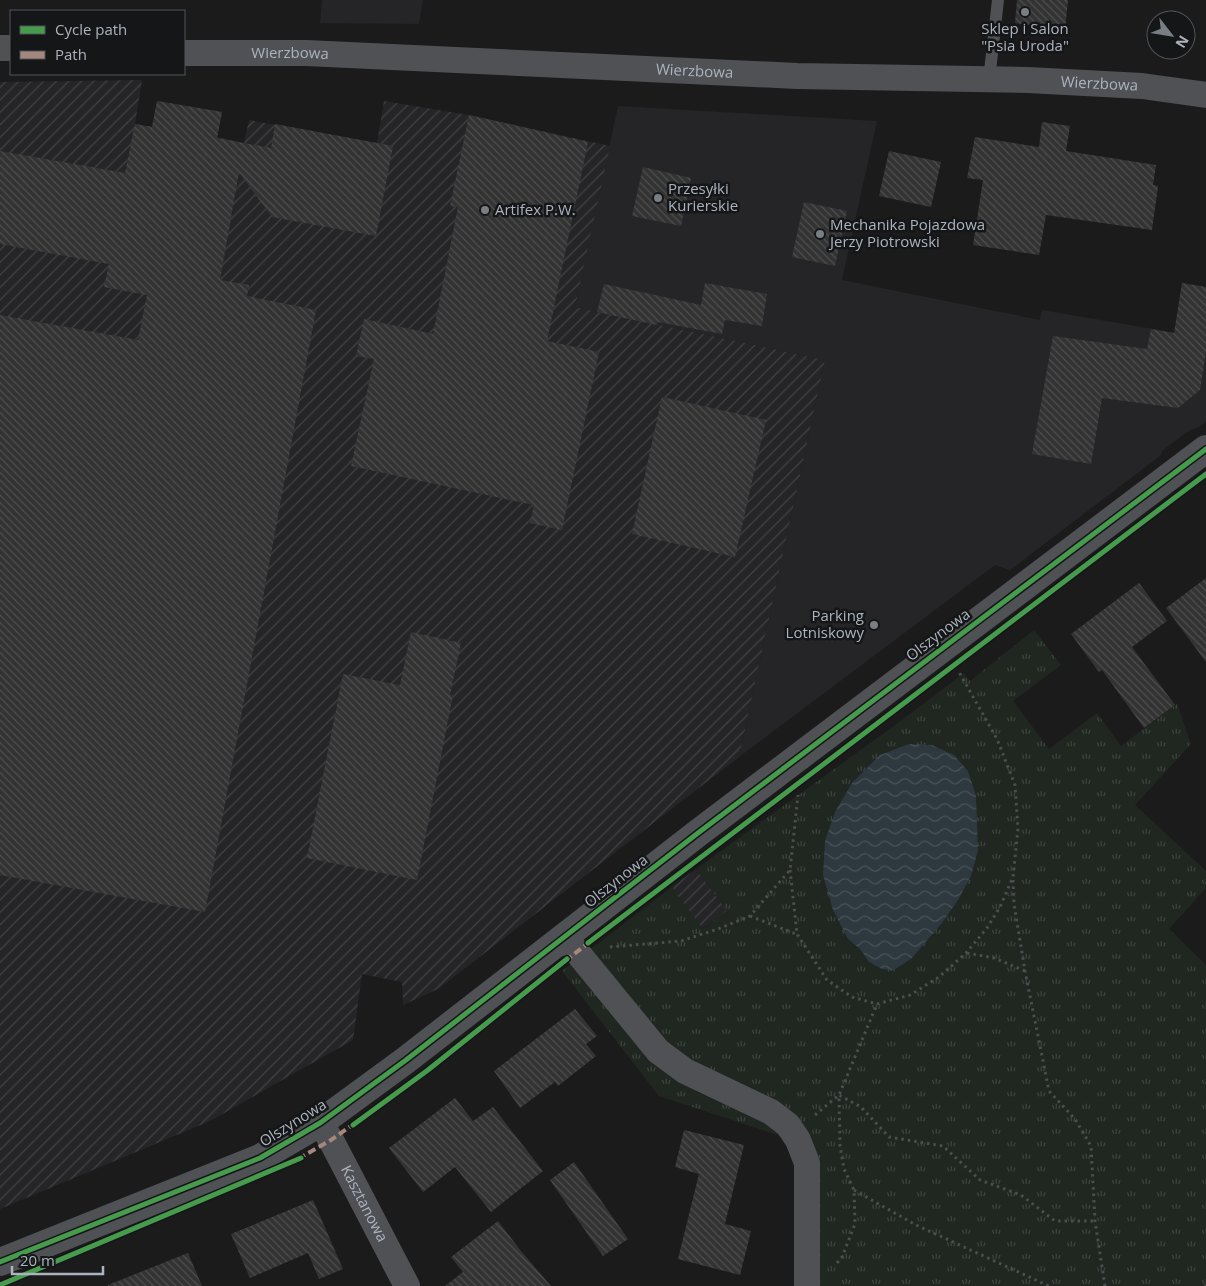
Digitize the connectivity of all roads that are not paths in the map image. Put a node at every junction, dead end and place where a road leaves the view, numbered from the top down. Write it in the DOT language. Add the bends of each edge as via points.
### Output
graph roads {
  1 [pos="998,0"];
  2 [pos="185,53"];
  3 [pos="989,80"];
  4 [pos="1206,95"];
  5 [pos="1206,448"];
  6 [pos="573,946"];
  7 [pos="320,1123"];
  8 [pos="0,1262"];
  9 [pos="407,1286"];
  10 [pos="807,1286"];
  1 -- 3 [label="lane"];
  2 -- 3 [label="street, Wierzbowa" via="306,53 797,76"];
  3 -- 4 [label="street, Wierzbowa" via="1142,86"];
  5 -- 6 [label="street, Olszynowa" via="941,648"];
  6 -- 7 [label="street, Olszynowa"];
  6 -- 10 [label="street" via="658,1051 686,1072 772,1112 788,1125 807,1163"];
  7 -- 8 [label="street, Olszynowa" via="260,1158"];
  7 -- 9 [label="street, Kasztanowa"];
}
